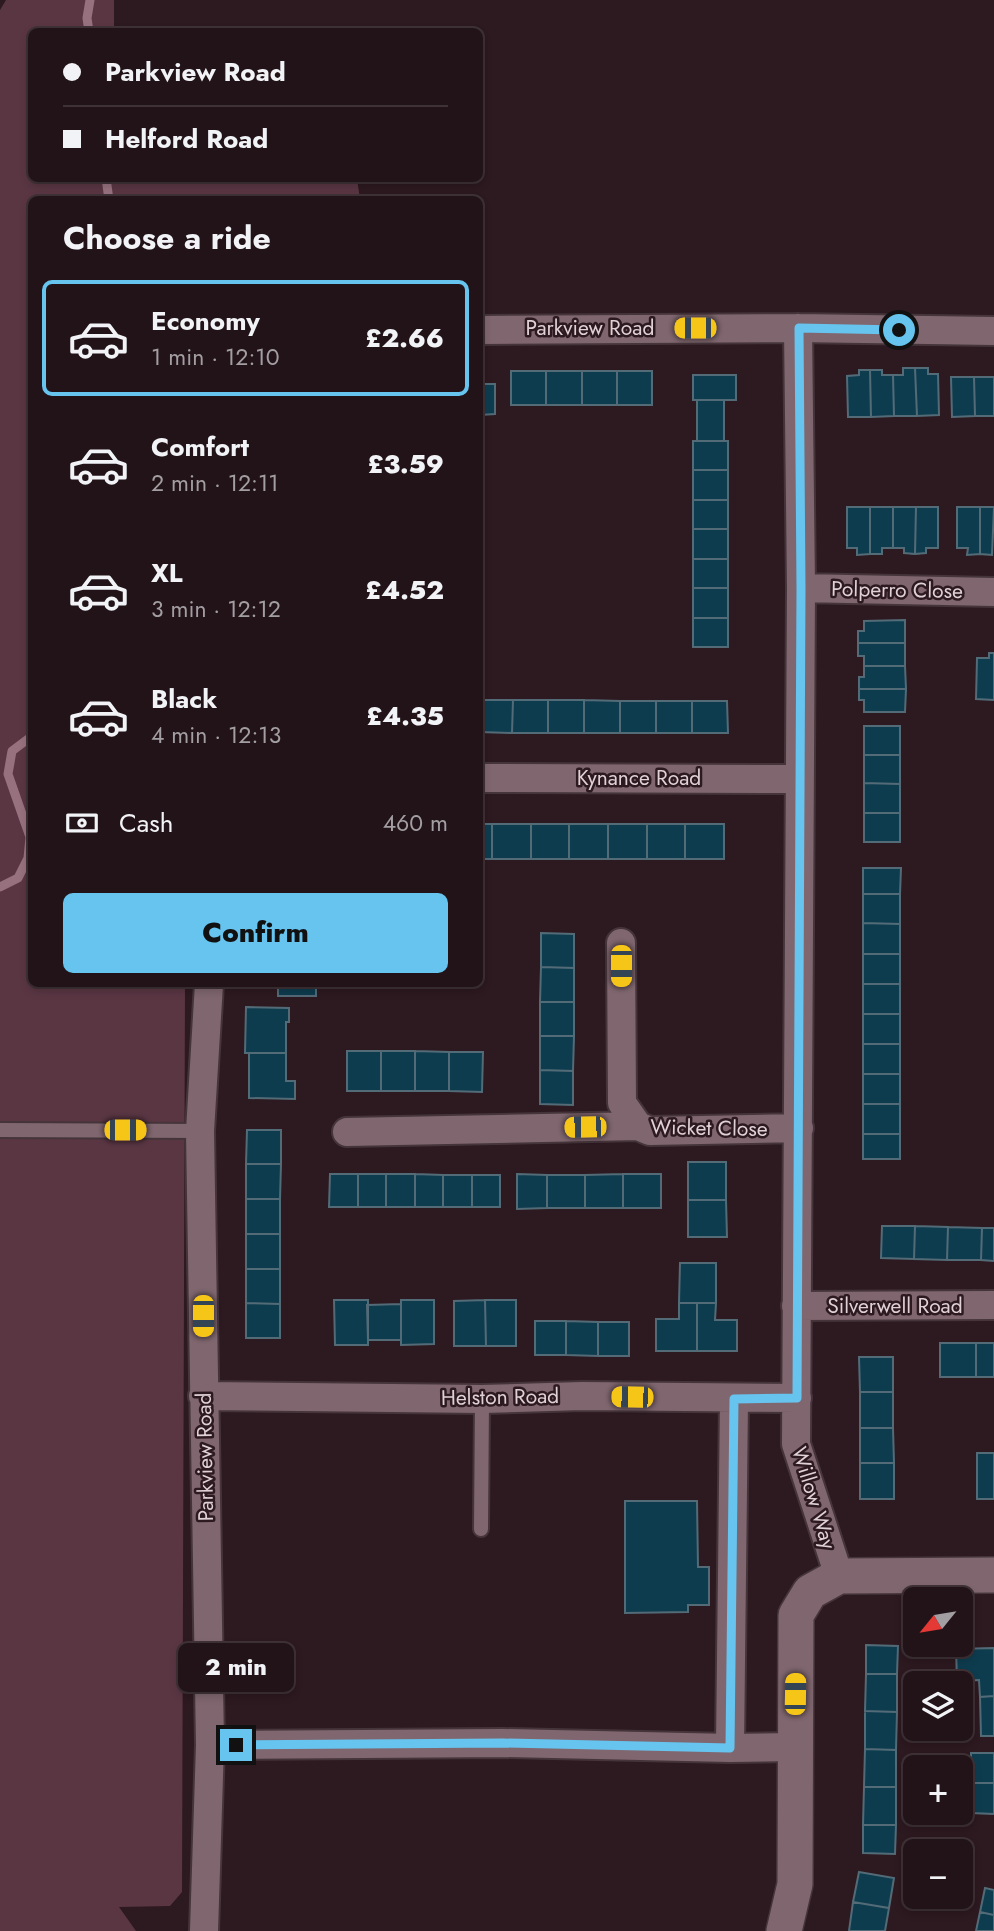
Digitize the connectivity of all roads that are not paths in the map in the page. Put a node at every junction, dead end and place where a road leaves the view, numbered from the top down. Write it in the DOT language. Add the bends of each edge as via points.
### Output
graph roads {
  1 [pos="799,328"];
  2 [pos="483,330"];
  3 [pos="994,331"];
  4 [pos="801,588"];
  5 [pos="994,592"];
  6 [pos="483,778"];
  7 [pos="798,779"];
  8 [pos="621,943"];
  9 [pos="209,987"];
  10 [pos="638,1126"];
  11 [pos="799,1128"];
  12 [pos="0,1130"];
  13 [pos="200,1131"];
  14 [pos="347,1132"];
  15 [pos="994,1305"];
  16 [pos="796,1306"];
  17 [pos="204,1396"];
  18 [pos="797,1398"];
  19 [pos="482,1399"];
  20 [pos="734,1399"];
  21 [pos="481,1529"];
  22 [pos="994,1575"];
  23 [pos="839,1576"];
  24 [pos="210,1745"];
  25 [pos="795,1747"];
  26 [pos="730,1748"];
  27 [pos="204,1931"];
  28 [pos="784,1931"];
  1 -- 2 [label="street, Parkview Road"];
  1 -- 3 [label="street, Parkview Road"];
  1 -- 4 [label="street, Willow Way"];
  4 -- 5 [label="street, Polperro Close"];
  4 -- 7 [label="street, Willow Way"];
  6 -- 7 [label="street, Kynance Road"];
  7 -- 11 [label="street, Willow Way"];
  8 -- 10 [label="street, Wicket Close" via="622,1103"];
  9 -- 13 [label="street, Parkview Road"];
  10 -- 11 [label="street, Wicket Close" via="650,1131"];
  10 -- 14 [label="street"];
  11 -- 16 [label="street, Willow Way"];
  12 -- 13 [label="lane"];
  13 -- 17 [label="street, Parkview Road"];
  15 -- 16 [label="street, Silverwell Road"];
  16 -- 18 [label="street, Willow Way"];
  17 -- 19 [label="street, Helston Road"];
  17 -- 24 [label="street, Parkview Road"];
  18 -- 20 [label="street, Helston Road"];
  18 -- 23 [label="street, Willow Way" via="796,1444"];
  19 -- 20 [label="street, Helston Road"];
  19 -- 21 [label="lane"];
  20 -- 26 [label="street"];
  22 -- 23 [label="street"];
  23 -- 25 [label="street, Willow Way" via="810,1592 796,1615"];
  24 -- 26 [label="street" via="503,1743"];
  24 -- 27 [label="street, Parkview Road"];
  25 -- 26 [label="street"];
  25 -- 28 [label="street, Willow Way" via="795,1884"];
}
